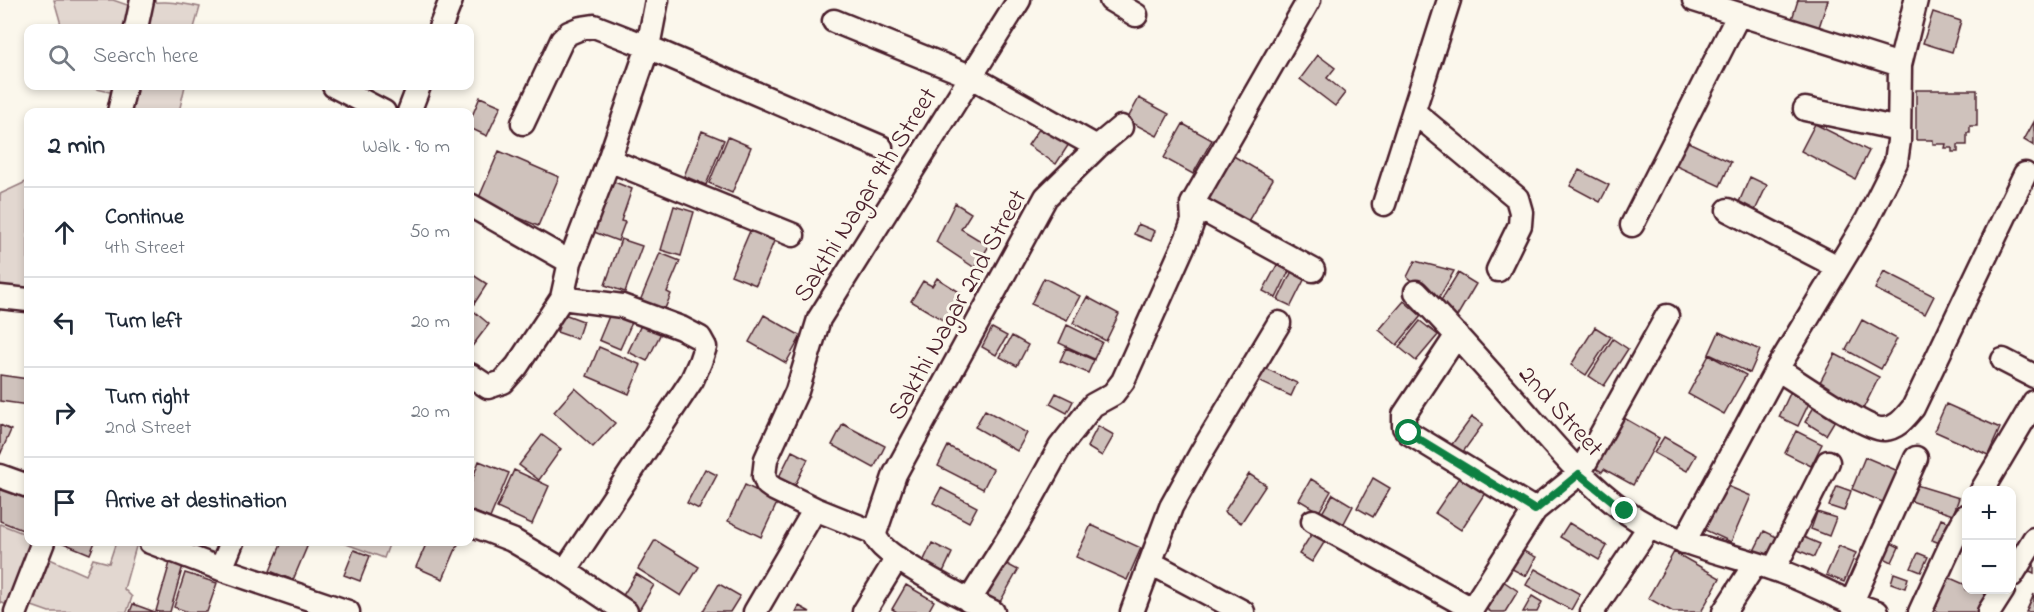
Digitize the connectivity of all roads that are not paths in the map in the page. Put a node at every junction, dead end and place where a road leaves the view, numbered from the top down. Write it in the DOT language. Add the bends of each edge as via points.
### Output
graph roads {
  1 [pos="142,0"];
  2 [pos="451,0"];
  3 [pos="657,0"];
  4 [pos="1019,0"];
  5 [pos="1111,0"];
  6 [pos="1309,0"];
  7 [pos="1449,0"];
  8 [pos="1694,0"];
  9 [pos="1916,0"];
  10 [pos="1739,14"];
  11 [pos="1136,15"];
  12 [pos="834,21"];
  13 [pos="137,24"];
  14 [pos="442,24"];
  15 [pos="648,48"];
  16 [pos="1900,65"];
  17 [pos="970,76"];
  18 [pos="124,90"];
  19 [pos="342,90"];
  20 [pos="417,90"];
  21 [pos="120,108"];
  22 [pos="376,108"];
  23 [pos="411,108"];
  24 [pos="1805,109"];
  25 [pos="1414,112"];
  26 [pos="523,123"];
  27 [pos="1121,127"];
  28 [pos="1899,129"];
  29 [pos="880,147"];
  30 [pos="1097,147"];
  31 [pos="609,160"];
  32 [pos="2025,174"];
  33 [pos="1192,204"];
  34 [pos="1384,204"];
  35 [pos="474,208"];
  36 [pos="1728,210"];
  37 [pos="1632,225"];
  38 [pos="793,235"];
  39 [pos="570,262"];
  40 [pos="1838,267"];
  41 [pos="1313,270"];
  42 [pos="1498,270"];
  43 [pos="1416,292"];
  44 [pos="0,297"];
  45 [pos="562,298"];
  46 [pos="24,300"];
  47 [pos="1667,316"];
  48 [pos="1279,323"];
  49 [pos="1457,335"];
  50 [pos="2003,360"];
  51 [pos="1778,369"];
  52 [pos="2034,376"];
  53 [pos="474,378"];
  54 [pos="2034,402"];
  55 [pos="1916,458"];
  56 [pos="1828,462"];
  57 [pos="1579,474"];
  58 [pos="0,476"];
  59 [pos="24,485"];
  60 [pos="1984,486"];
  61 [pos="815,509"];
  62 [pos="1535,510"];
  63 [pos="1313,521"];
  64 [pos="1962,523"];
  65 [pos="474,526"];
  66 [pos="1648,527"];
  67 [pos="875,532"];
  68 [pos="2034,539"];
  69 [pos="1684,542"];
  70 [pos="41,546"];
  71 [pos="161,546"];
  72 [pos="230,546"];
  73 [pos="897,558"];
  74 [pos="1151,563"];
  75 [pos="1765,566"];
  76 [pos="2016,568"];
  77 [pos="221,569"];
  78 [pos="565,571"];
  79 [pos="2000,594"];
  80 [pos="969,601"];
  81 [pos="1851,604"];
  82 [pos="1471,610"];
  83 [pos="16,612"];
  84 [pos="348,612"];
  85 [pos="626,612"];
  86 [pos="755,612"];
  87 [pos="864,612"];
  88 [pos="993,612"];
  89 [pos="1132,612"];
  90 [pos="1243,612"];
  91 [pos="1592,612"];
  92 [pos="1724,612"];
  93 [pos="1877,612"];
  94 [pos="1920,612"];
  95 [pos="1989,612"];
  1 -- 13 [label="street"];
  2 -- 14 [label="street"];
  3 -- 15 [label="street"];
  4 -- 17 [label="street, Sakthi Nagar 9th Street"];
  5 -- 11 [label="street"];
  6 -- 33 [label="street"];
  7 -- 25 [label="street"];
  8 -- 10 [label="street"];
  9 -- 16 [label="street"];
  10 -- 16 [label="street"];
  10 -- 37 [label="street"];
  12 -- 17 [label="street"];
  15 -- 26 [label="street" via="594,26 569,33 562,40"];
  15 -- 29 [label="street"];
  15 -- 31 [label="street"];
  16 -- 28 [label="street"];
  17 -- 30 [label="street"];
  17 -- 61 [label="street, Sakthi Nagar 9th Street" via="819,319 797,391 766,459 767,484"];
  18 -- 21 [label="street"];
  19 -- 22 [label="street"];
  20 -- 23 [label="street"];
  24 -- 28 [label="street"];
  25 -- 34 [label="street"];
  25 -- 42 [label="street" via="1517,198 1520,225"];
  27 -- 30 [label="street, Sakthi Nagar 2nd Street"];
  28 -- 40 [label="street" via="1896,162"];
  30 -- 67 [label="street, Sakthi Nagar 2nd Street" via="1046,197 895,474"];
  31 -- 38 [label="street"];
  31 -- 39 [label="street"];
  32 -- 51 [label="street" via="1913,408 1898,425 1882,430 1861,422"];
  33 -- 41 [label="street"];
  33 -- 80 [label="street" via="1193,221 1187,238 1123,381 1113,394 1093,405 1060,447"];
  35 -- 39 [label="street"];
  36 -- 40 [label="street"];
  39 -- 45 [label="street"];
  40 -- 51 [label="street"];
  43 -- 49 [label="street, 2nd Street"];
  44 -- 46 [label="street"];
  45 -- 53 [label="street" via="503,382 488,387"];
  45 -- 78 [label="street" via="622,306 681,328 700,338 705,347 692,380"];
  47 -- 57 [label="street"];
  48 -- 74 [label="street" via="1170,507"];
  49 -- 57 [label="street, 2nd Street"];
  49 -- 62 [label="street" via="1404,415 1404,427"];
  50 -- 52 [label="street"];
  51 -- 69 [label="street"];
  54 -- 60 [label="street"];
  55 -- 81 [label="street"];
  56 -- 75 [label="street"];
  57 -- 62 [label="street"];
  57 -- 66 [label="street, 2nd Street"];
  58 -- 59 [label="street"];
  61 -- 67 [label="street, Sakthi Nagar 9th Street"];
  61 -- 86 [label="street"];
  62 -- 82 [label="street"];
  63 -- 82 [label="street"];
  64 -- 94 [label="street"];
  65 -- 78 [label="street" via="512,540"];
  66 -- 69 [label="street, 2nd Street"];
  66 -- 91 [label="street"];
  67 -- 73 [label="street" via="878,542"];
  68 -- 76 [label="street"];
  69 -- 75 [label="street, 2nd Street"];
  70 -- 83 [label="street"];
  71 -- 77 [label="street"];
  72 -- 77 [label="street"];
  73 -- 80 [label="street"];
  73 -- 87 [label="street"];
  74 -- 89 [label="street"];
  74 -- 90 [label="street"];
  75 -- 81 [label="street, 2nd Street"];
  75 -- 92 [label="street"];
  77 -- 84 [label="street"];
  78 -- 85 [label="street"];
  79 -- 95 [label="street"];
  80 -- 88 [label="street"];
  81 -- 93 [label="street, 2nd Street"];
}
